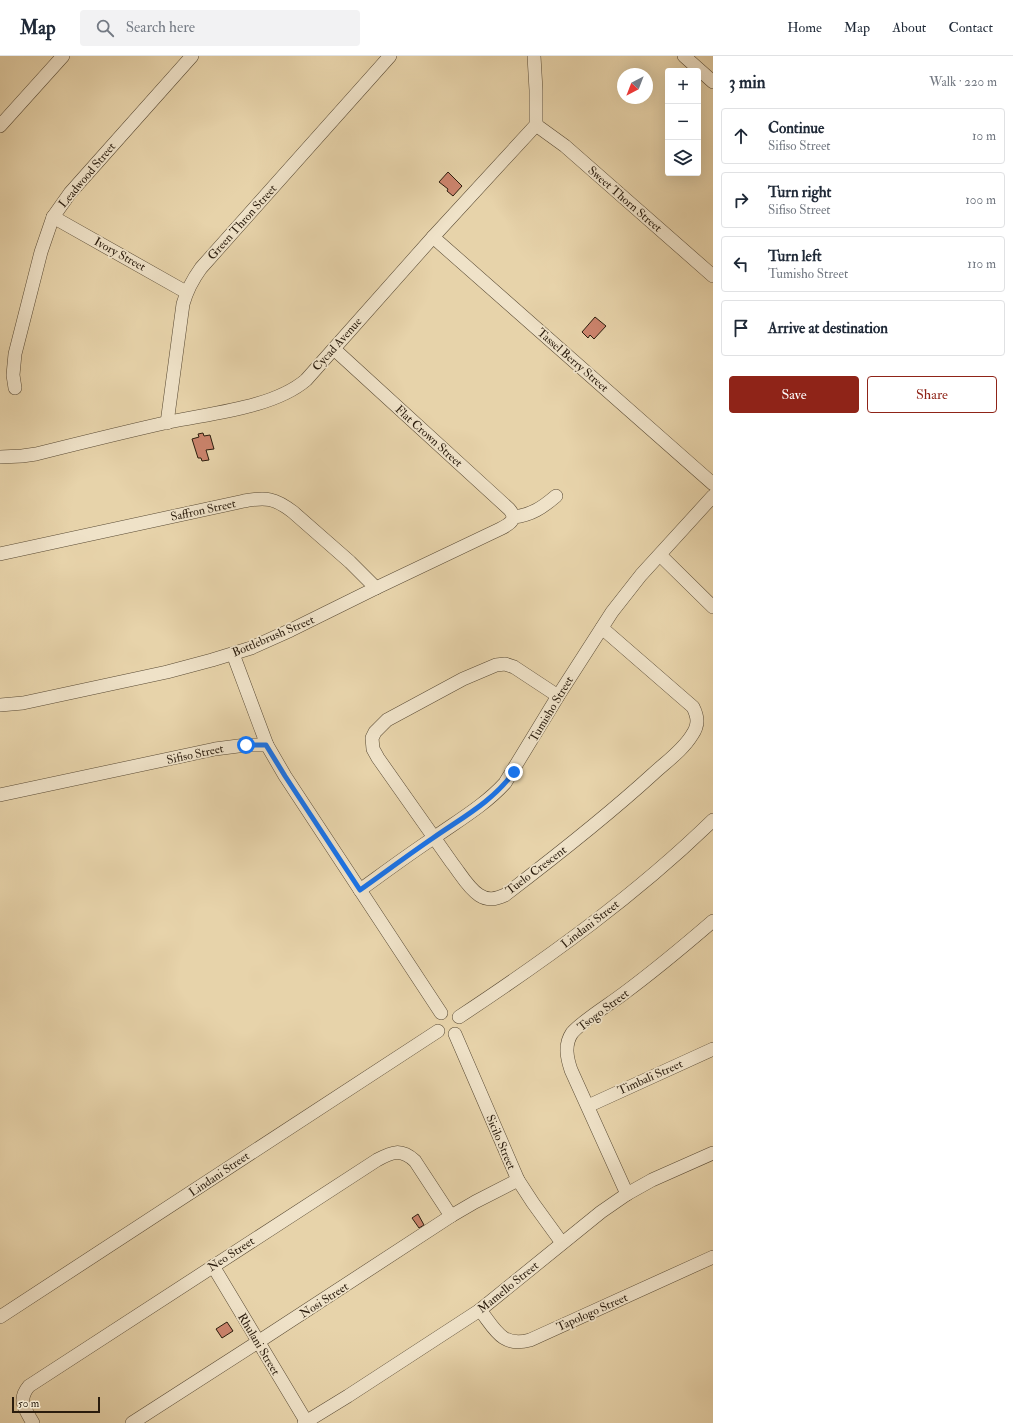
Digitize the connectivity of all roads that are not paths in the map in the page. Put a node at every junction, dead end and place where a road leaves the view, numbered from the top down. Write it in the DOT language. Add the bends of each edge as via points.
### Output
graph roads {
  1 [pos="63,56"];
  2 [pos="192,56"];
  3 [pos="390,56"];
  4 [pos="534,56"];
  5 [pos="684,56"];
  6 [pos="713,82"];
  7 [pos="536,125"];
  8 [pos="0,126"];
  9 [pos="53,217"];
  10 [pos="433,237"];
  11 [pos="713,276"];
  12 [pos="186,292"];
  13 [pos="334,349"];
  14 [pos="15,388"];
  15 [pos="167,423"];
  16 [pos="0,456"];
  17 [pos="713,484"];
  18 [pos="556,496"];
  19 [pos="713,496"];
  20 [pos="510,521"];
  21 [pos="0,554"];
  22 [pos="660,555"];
  23 [pos="376,588"];
  24 [pos="713,607"];
  25 [pos="602,628"];
  26 [pos="233,654"];
  27 [pos="558,696"];
  28 [pos="0,706"];
  29 [pos="266,745"];
  30 [pos="0,795"];
  31 [pos="713,820"];
  32 [pos="433,838"];
  33 [pos="360,890"];
  34 [pos="713,921"];
  35 [pos="441,1013"];
  36 [pos="459,1017"];
  37 [pos="438,1031"];
  38 [pos="455,1034"];
  39 [pos="713,1049"];
  40 [pos="588,1106"];
  41 [pos="713,1153"];
  42 [pos="518,1180"];
  43 [pos="627,1194"];
  44 [pos="451,1216"];
  45 [pos="562,1243"];
  46 [pos="713,1257"];
  47 [pos="212,1266"];
  48 [pos="480,1310"];
  49 [pos="0,1317"];
  50 [pos="258,1342"];
  51 [pos="305,1422"];
  52 [pos="33,1423"];
  53 [pos="132,1423"];
  1 -- 8 [label="street"];
  2 -- 9 [label="street, Leadwood Street" via="70,193"];
  3 -- 12 [label="street, Green Thron Street" via="201,268"];
  4 -- 7 [label="street"];
  5 -- 6 [label="street"];
  7 -- 10 [label="street, Cycad Avenue"];
  7 -- 11 [label="street, Sweet Thorn Street" via="565,146"];
  9 -- 12 [label="street, Ivory Street"];
  9 -- 14 [label="street, Leadwood Street" via="42,246 18,342 14,365"];
  10 -- 13 [label="street, Cycad Avenue"];
  10 -- 17 [label="street, Tassel Berry Street"];
  12 -- 15 [label="street, Green Thron Street"];
  13 -- 15 [label="street, Cycad Avenue" via="306,380 282,396 258,404"];
  13 -- 20 [label="street, Flat Crown Street" via="509,508 513,513"];
  15 -- 16 [label="street, Cycad Avenue" via="36,454"];
  18 -- 20 [label="street, Bottlebrush Street" via="532,513"];
  19 -- 22 [label="street, Tumisho Street"];
  20 -- 23 [label="street, Bottlebrush Street"];
  21 -- 23 [label="street, Saffron Street" via="266,498 284,505 293,512"];
  22 -- 24 [label="street"];
  22 -- 25 [label="street, Tumisho Street" via="628,591"];
  23 -- 26 [label="street, Bottlebrush Street" via="291,630"];
  25 -- 27 [label="street, Tumisho Street"];
  25 -- 32 [label="street, Tuelo Crescent" via="693,707 698,721 686,744 562,851 497,898 488,899 474,891"];
  26 -- 28 [label="street, Bottlebrush Street" via="167,672"];
  26 -- 29 [label="street"];
  27 -- 32 [label="street, Tumisho Street" via="505,783 482,805"];
  27 -- 32 [label="street, Tuelo Crescent" via="514,667 496,664 463,679 380,725 372,738 373,749"];
  29 -- 30 [label="street, Sifiso Street" via="215,749"];
  29 -- 33 [label="street"];
  31 -- 36 [label="street, Lindani Street" via="576,936"];
  32 -- 33 [label="street, Tumisho Street"];
  33 -- 35 [label="street"];
  34 -- 40 [label="street, Tsogo Street" via="658,968 572,1033 567,1047 568,1062"];
  35 -- 36 [label="street" via="452,1012"];
  35 -- 37 [label="street" via="436,1021"];
  36 -- 38 [label="street" via="460,1026"];
  37 -- 38 [label="street" via="448,1036"];
  37 -- 49 [label="street, Lindani Street"];
  38 -- 42 [label="street, Sicilo Street"];
  39 -- 40 [label="street, Timbali Street"];
  40 -- 43 [label="street, Tsogo Street"];
  41 -- 43 [label="street, Mamello Street"];
  42 -- 44 [label="street, Nosi Street"];
  42 -- 45 [label="street, Sicilo Street"];
  43 -- 45 [label="street, Mamello Street"];
  44 -- 47 [label="street, Neo Street" via="415,1160 404,1153 390,1153"];
  44 -- 50 [label="street, Nosi Street"];
  45 -- 48 [label="street, Mamello Street"];
  46 -- 48 [label="street, Tapologo Street" via="521,1343 509,1342 503,1338"];
  47 -- 50 [label="street, Rhulani Street"];
  47 -- 52 [label="street, Neo Street" via="29,1386 22,1402"];
  48 -- 51 [label="street, Mamello Street"];
  50 -- 51 [label="street, Rhulani Street"];
  50 -- 53 [label="street, Nosi Street"];
}
